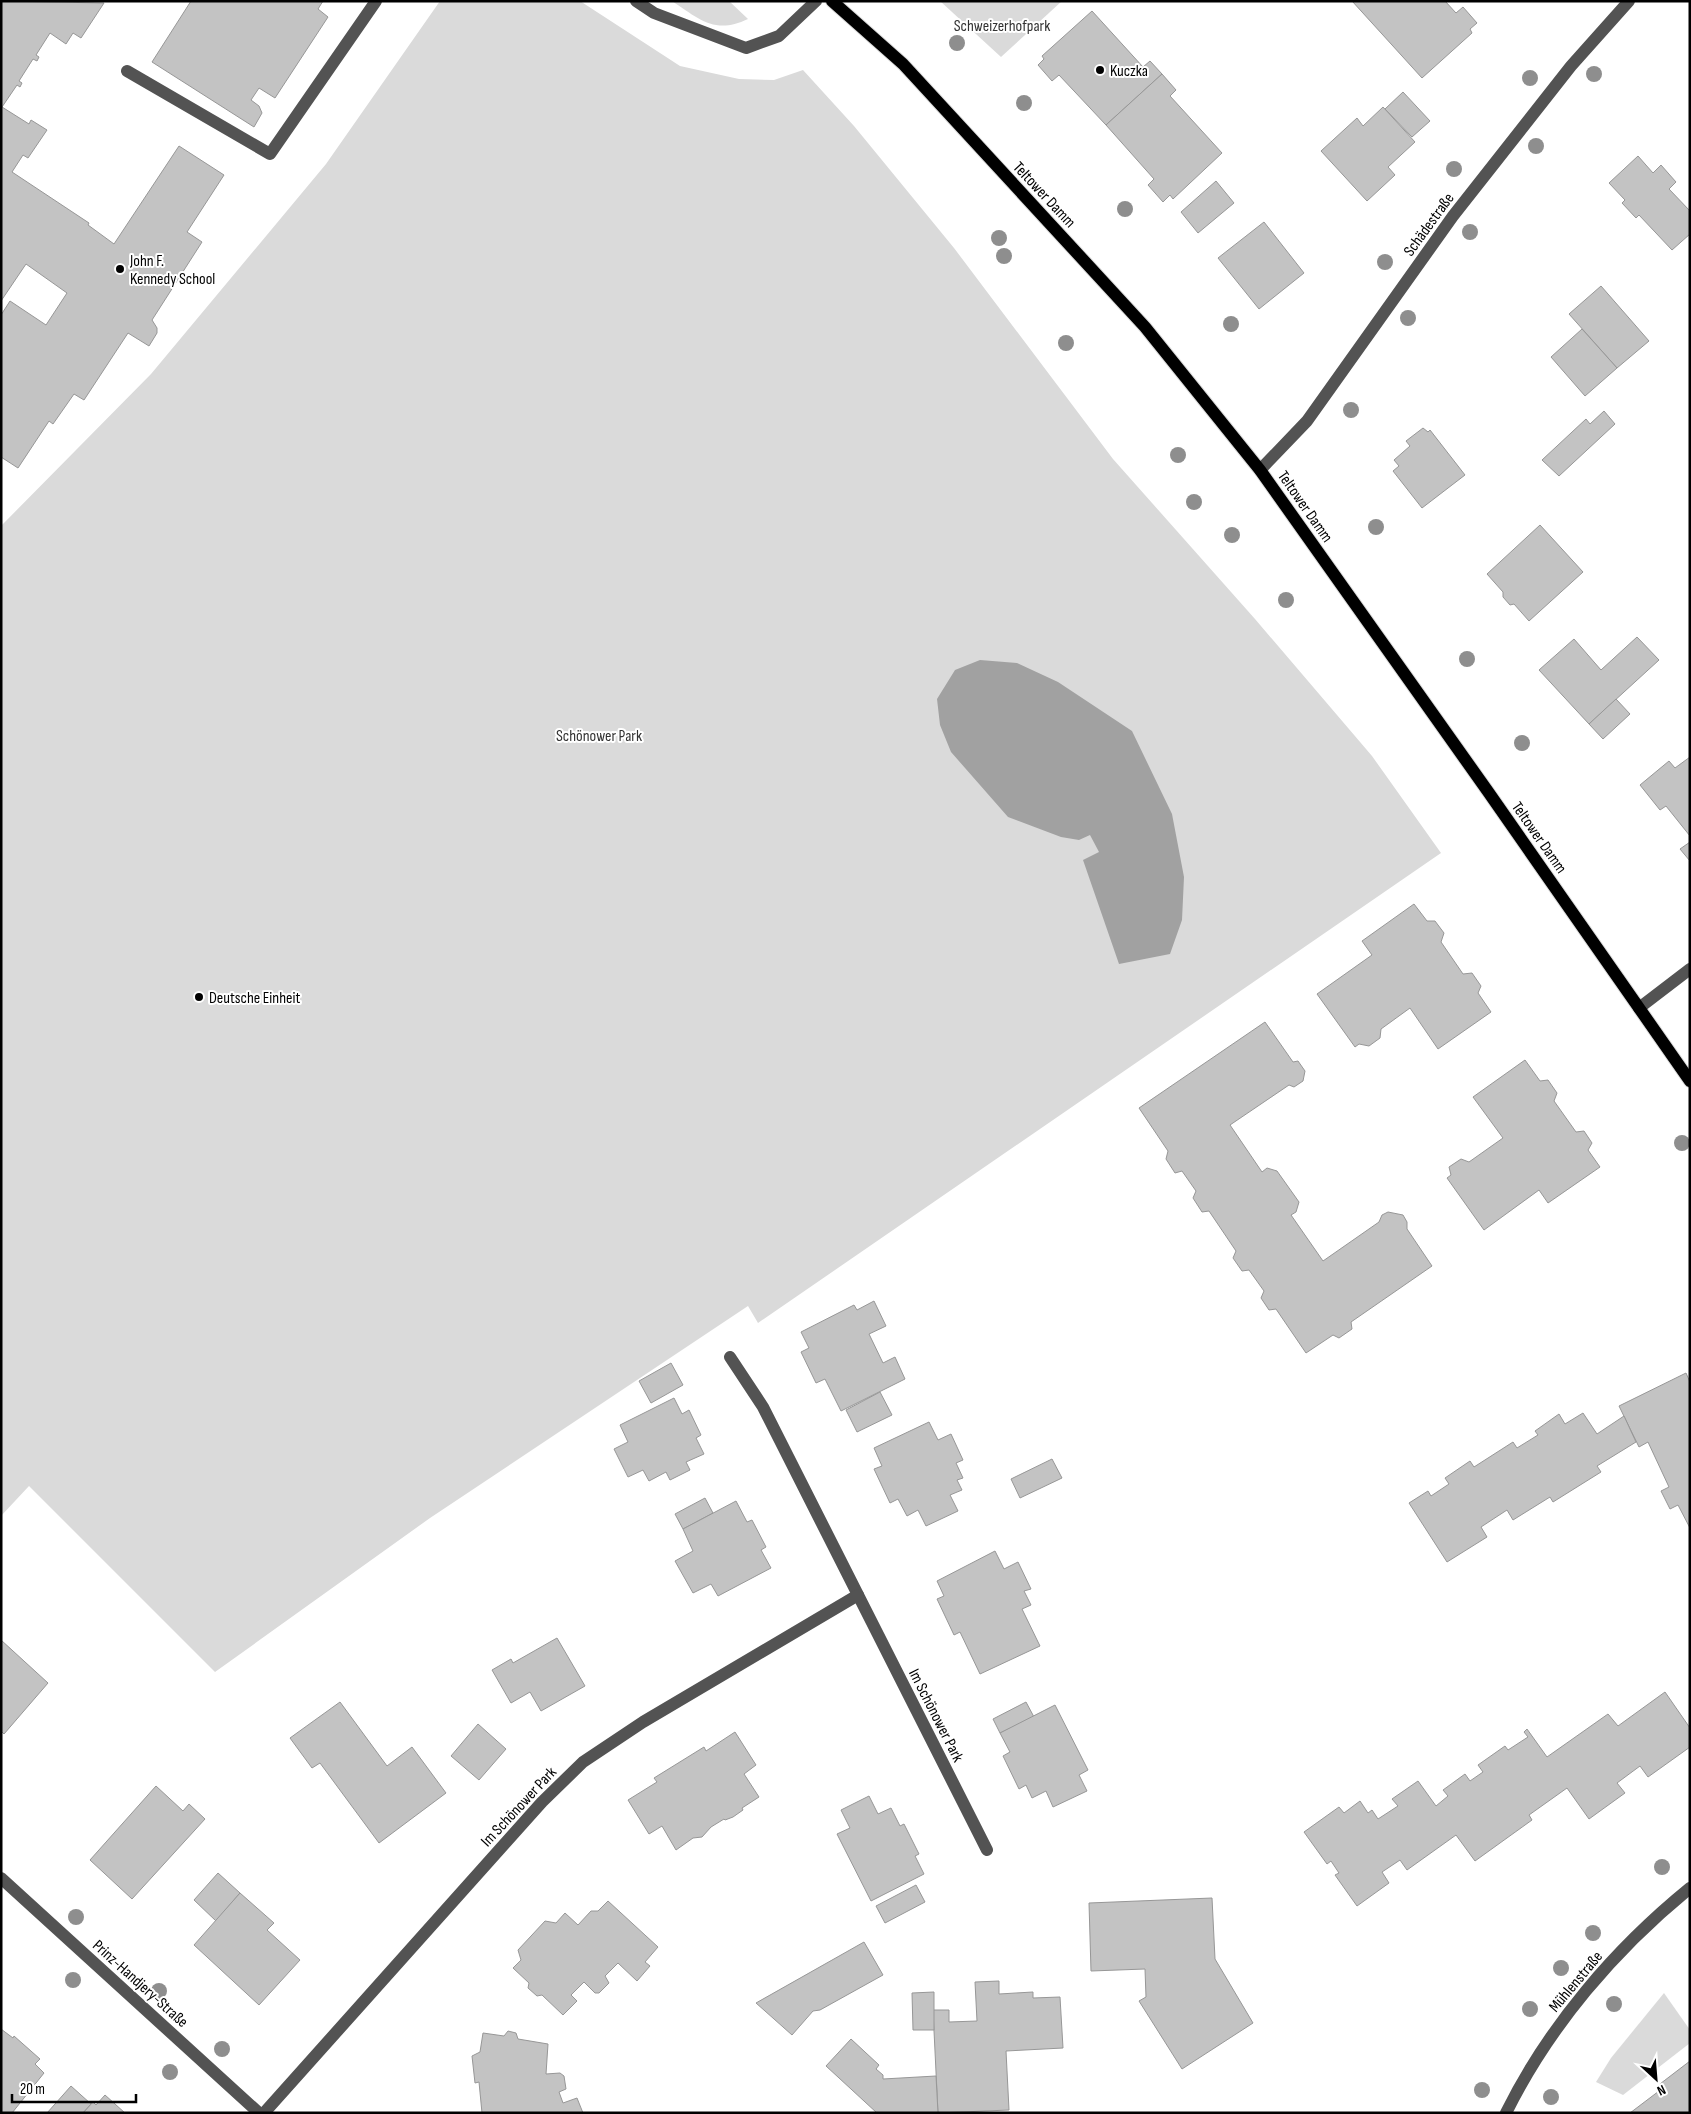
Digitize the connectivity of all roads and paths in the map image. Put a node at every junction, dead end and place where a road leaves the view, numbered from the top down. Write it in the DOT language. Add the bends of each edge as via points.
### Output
graph roads {
  1 [pos="376,1"];
  2 [pos="636,1"];
  3 [pos="816,1"];
  4 [pos="832,1"];
  5 [pos="1629,1"];
  6 [pos="127,70"];
  7 [pos="1260,470"];
  8 [pos="1690,969"];
  9 [pos="1639,1008"];
  10 [pos="1690,1081"];
  11 [pos="730,1356"];
  12 [pos="858,1596"];
  13 [pos="987,1850"];
  14 [pos="1,1878"];
  15 [pos="1690,1888"];
  16 [pos="259,2113"];
  17 [pos="264,2113"];
  18 [pos="1506,2113"];
  1 -- 6 [label="street" via="270,154"];
  2 -- 3 [label="street" via="654,13 746,48 779,36"];
  4 -- 7 [label="main road, Teltower Damm" via="902,64 1145,327"];
  5 -- 7 [label="street, Schädestraße" via="1572,66 1453,216 1307,421"];
  7 -- 9 [label="main road, Teltower Damm"];
  8 -- 9 [label="street"];
  9 -- 10 [label="main road, Teltower Damm"];
  11 -- 12 [label="street, Im Schönower Park" via="764,1407"];
  12 -- 13 [label="street, Im Schönower Park"];
  12 -- 17 [label="street, Im Schönower Park" via="643,1722 583,1762 542,1802"];
  14 -- 16 [label="street, Prinz-Handjery-Straße"];
  15 -- 18 [label="street, Mühlenstraße" via="1641,1929 1586,1991 1546,2042"];
}
